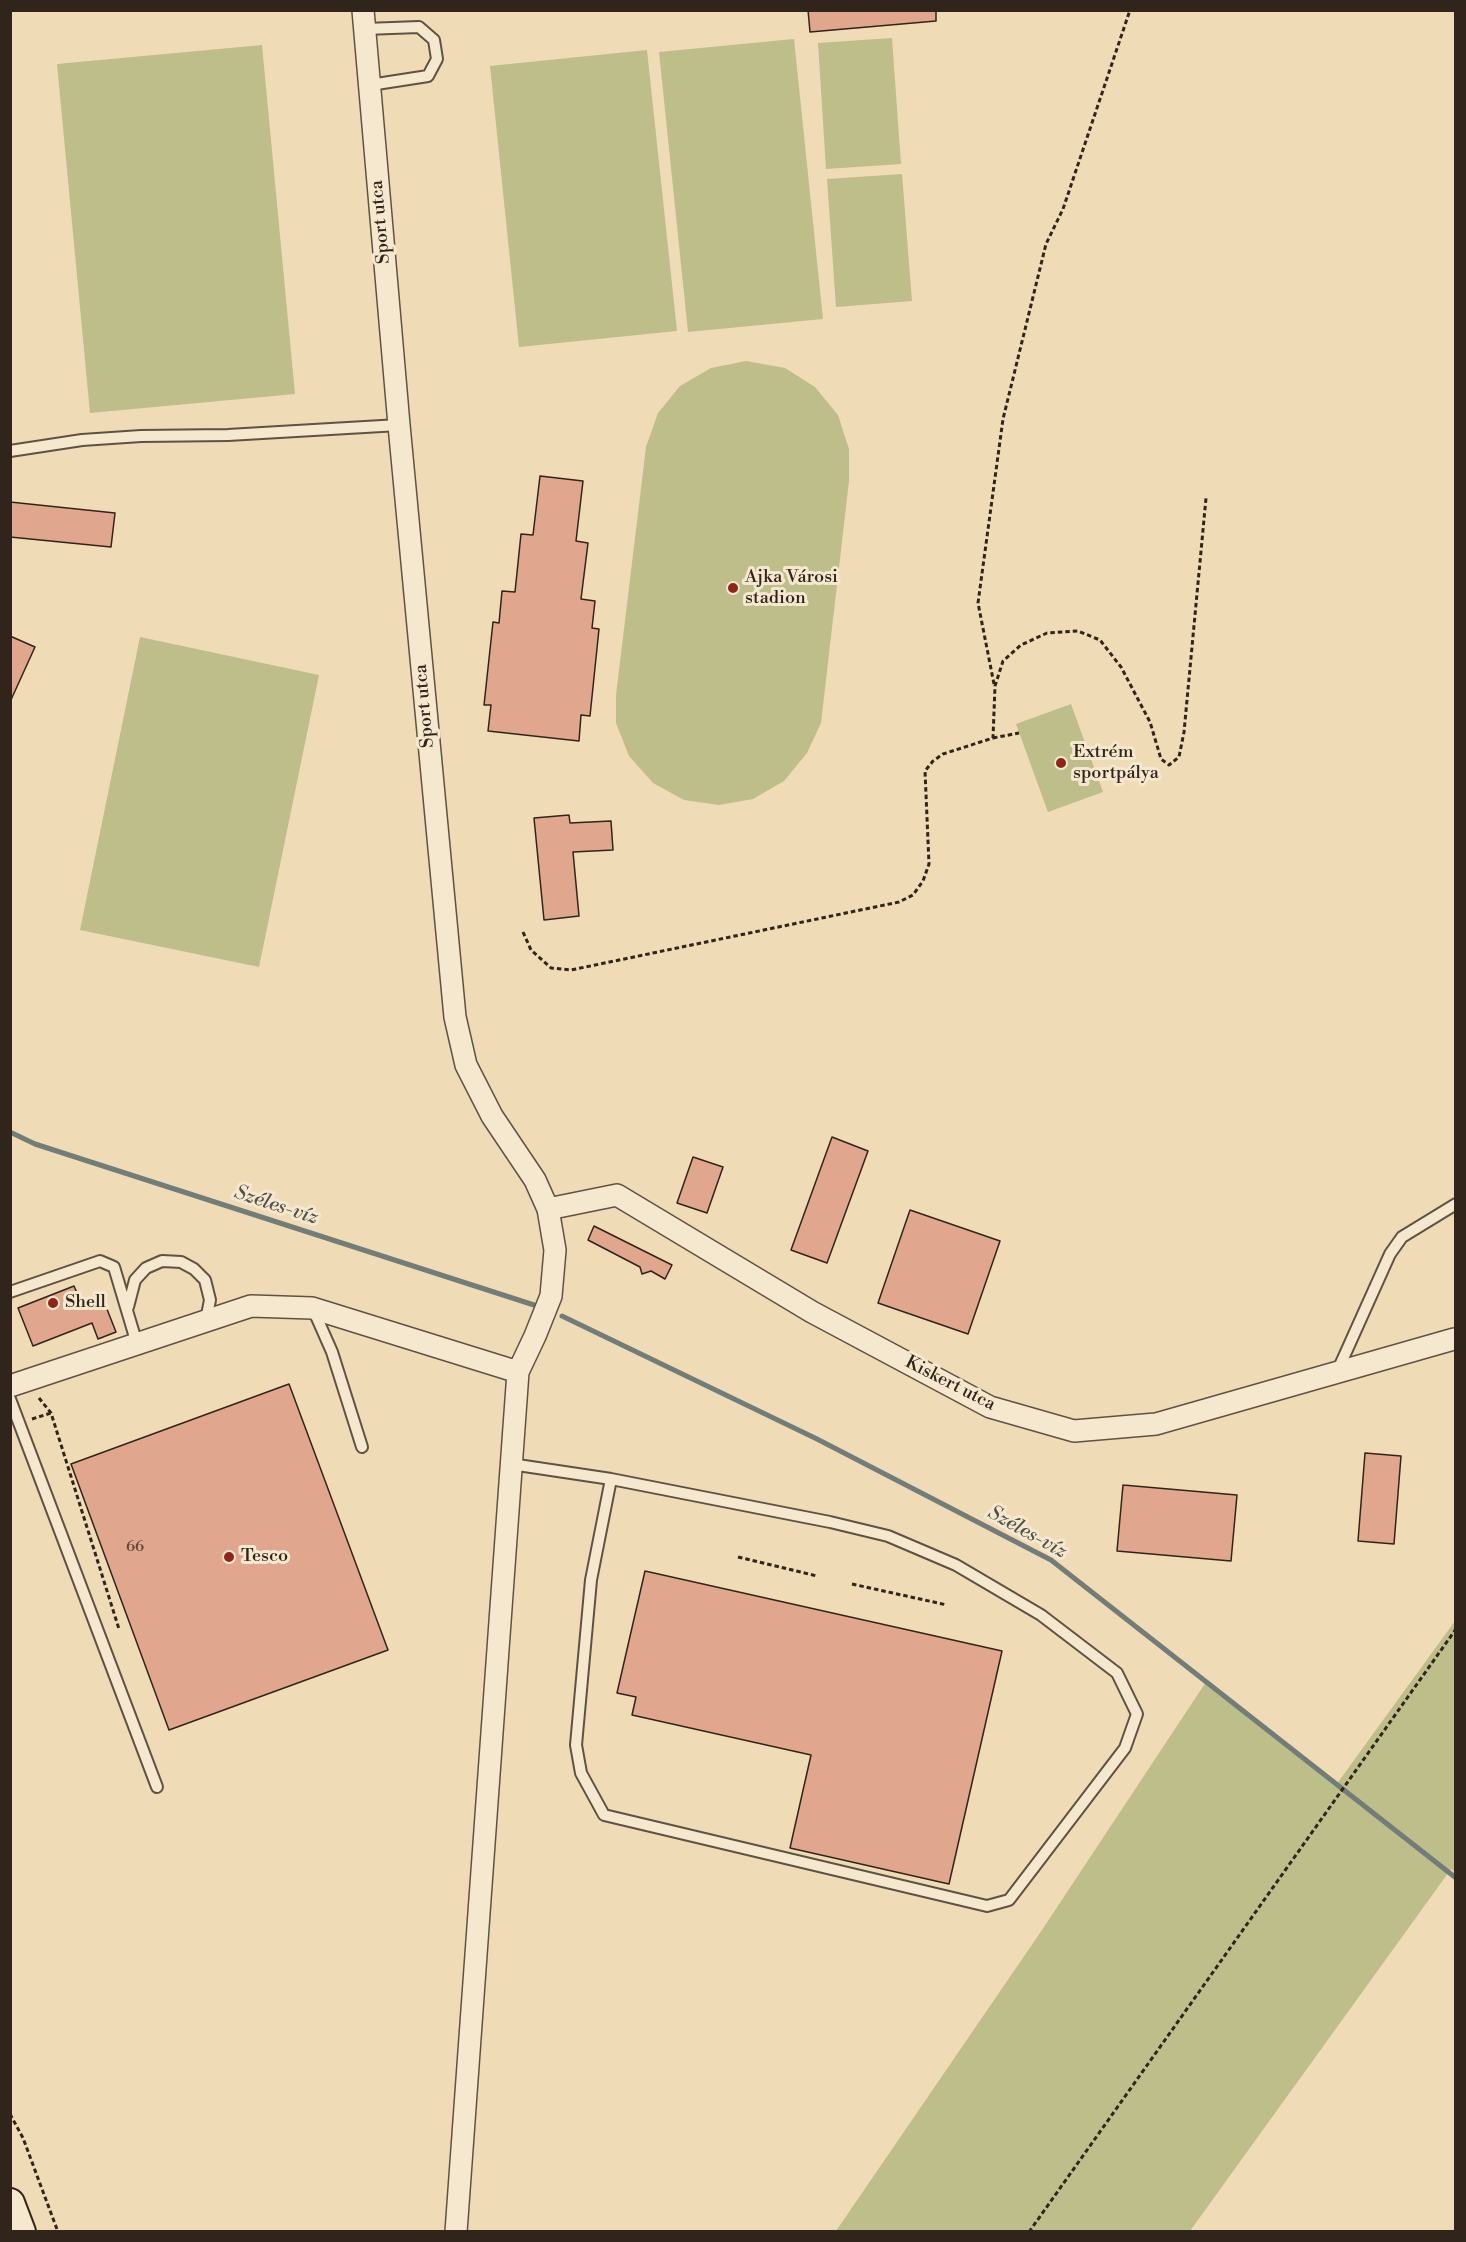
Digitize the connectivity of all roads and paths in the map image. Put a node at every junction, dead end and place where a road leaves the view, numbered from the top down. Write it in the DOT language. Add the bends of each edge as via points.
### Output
graph roads {
  1 [pos="1130,10"];
  2 [pos="364,20"];
  3 [pos="370,85"];
  4 [pos="399,425"];
  5 [pos="10,451"];
  6 [pos="1206,498"];
  7 [pos="995,686"];
  8 [pos="1019,733"];
  9 [pos="993,738"];
  10 [pos="523,932"];
  11 [pos="1455,1204"];
  12 [pos="548,1209"];
  13 [pos="10,1292"];
  14 [pos="312,1308"];
  15 [pos="127,1310"];
  16 [pos="200,1323"];
  17 [pos="1454,1338"];
  18 [pos="137,1344"];
  19 [pos="518,1372"];
  20 [pos="1337,1372"];
  21 [pos="19,1384"];
  22 [pos="10,1399"];
  23 [pos="362,1448"];
  24 [pos="511,1464"];
  25 [pos="610,1479"];
  26 [pos="738,1557"];
  27 [pos="818,1576"];
  28 [pos="852,1584"];
  29 [pos="947,1605"];
  30 [pos="119,1629"];
  31 [pos="1455,1629"];
  32 [pos="157,1787"];
  33 [pos="10,2114"];
  34 [pos="10,2203"];
  35 [pos="21,2232"];
  36 [pos="58,2232"];
  37 [pos="456,2232"];
  38 [pos="1029,2232"];
  1 -- 7 [label="path" via="1063,208 1046,244 1003,418 978,603"];
  2 -- 3 [label="street, Sport utca"];
  2 -- 3 [label="lane" via="419,27 434,40 437,59 428,76"];
  3 -- 4 [label="street, Sport utca"];
  4 -- 5 [label="lane" via="141,436"];
  4 -- 12 [label="street, Sport utca" via="455,1017 466,1065 492,1116 535,1180"];
  6 -- 7 [label="path" via="1179,757 1169,765 1161,759 1150,722 1121,667 1100,640 1078,631 1047,633 1021,645 1003,661"];
  7 -- 9 [label="path"];
  8 -- 9 [label="path"];
  9 -- 10 [label="path" via="943,754 926,771 929,864 913,895 899,902 571,970 551,968 531,950"];
  11 -- 20 [label="lane" via="1402,1237 1390,1254"];
  12 -- 19 [label="street, Sport utca" via="555,1250 551,1296"];
  12 -- 20 [label="street, Kiskert utca" via="618,1195 812,1312 990,1407 1074,1431 1156,1424"];
  13 -- 15 [label="lane" via="100,1261 114,1267"];
  14 -- 16 [label="street" via="251,1306"];
  14 -- 19 [label="street"];
  14 -- 23 [label="lane" via="332,1352"];
  15 -- 16 [label="lane" via="135,1280 146,1268 162,1261 181,1262 205,1280 210,1300 207,1315"];
  15 -- 18 [label="lane"];
  16 -- 18 [label="street"];
  17 -- 20 [label="street, Kiskert utca"];
  18 -- 21 [label="street"];
  19 -- 24 [label="street"];
  21 -- 30 [label="path" via="51,1413"];
  22 -- 32 [label="lane"];
  24 -- 25 [label="lane"];
  24 -- 37 [label="street"];
  25 -- 25 [label="lane" via="591,1580 576,1745 581,1773 604,1815 987,1906 1009,1900 1125,1748 1137,1714 1117,1673 1041,1615 956,1565 888,1536"];
  26 -- 27 [label="path"];
  28 -- 29 [label="path"];
  31 -- 38 [label="path"];
  33 -- 36 [label="path"];
  34 -- 35 [label="main road"];
}
